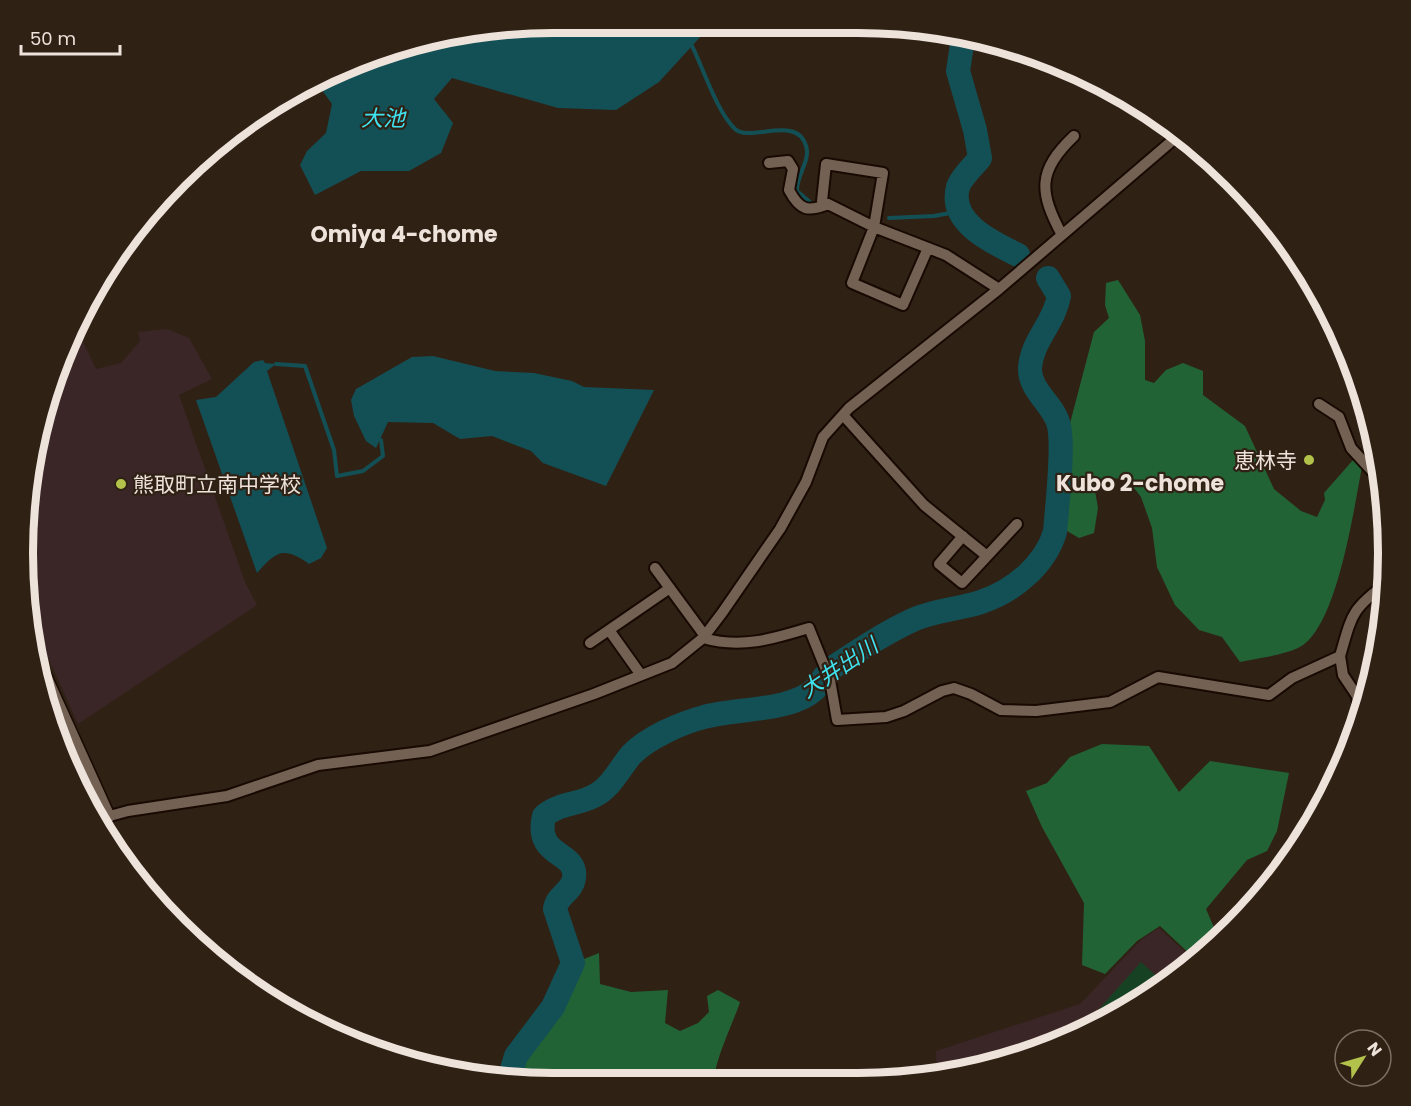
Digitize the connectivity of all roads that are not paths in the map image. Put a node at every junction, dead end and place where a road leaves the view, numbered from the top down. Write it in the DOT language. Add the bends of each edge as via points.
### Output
graph roads {
  1 [pos="1074,136"];
  2 [pos="1174,139"];
  3 [pos="769,163"];
  4 [pos="828,204"];
  5 [pos="874,227"];
  6 [pos="1062,236"];
  7 [pos="928,248"];
  8 [pos="999,288"];
  9 [pos="1318,404"];
  10 [pos="843,415"];
  11 [pos="1371,470"];
  12 [pos="1017,524"];
  13 [pos="963,536"];
  14 [pos="987,556"];
  15 [pos="655,568"];
  16 [pos="670,588"];
  17 [pos="1377,591"];
  18 [pos="609,630"];
  19 [pos="704,637"];
  20 [pos="590,643"];
  21 [pos="1340,656"];
  22 [pos="641,675"];
  23 [pos="1357,696"];
  24 [pos="62,722"];
  25 [pos="84,776"];
  26 [pos="106,817"];
  1 -- 6 [label="street" via="1056,153 1044,187 1047,207"];
  2 -- 6 [label="street"];
  3 -- 4 [label="street" via="788,161 793,169 789,190 804,208 812,211"];
  4 -- 5 [label="street"];
  4 -- 5 [label="street" via="822,201 826,164 883,173"];
  5 -- 7 [label="street"];
  5 -- 7 [label="street" via="852,283 903,305"];
  6 -- 8 [label="street"];
  7 -- 8 [label="street"];
  8 -- 10 [label="street"];
  9 -- 11 [label="street" via="1339,417 1351,448"];
  10 -- 13 [label="street" via="924,505"];
  10 -- 19 [label="street" via="824,437 806,482 780,529"];
  12 -- 14 [label="street"];
  13 -- 14 [label="street"];
  13 -- 14 [label="street" via="939,564 962,583"];
  15 -- 16 [label="street"];
  16 -- 18 [label="street"];
  16 -- 19 [label="street"];
  17 -- 21 [label="street" via="1357,607 1350,619"];
  18 -- 20 [label="street"];
  18 -- 22 [label="street"];
  19 -- 21 [label="street" via="740,644 809,628 830,680 837,720 886,717 954,688 1001,710 1036,711 1110,702 1158,677 1269,695 1292,678"];
  19 -- 22 [label="street" via="672,663"];
  21 -- 23 [label="street" via="1343,675"];
  22 -- 26 [label="street" via="429,751 318,765 227,796"];
  24 -- 25 [label="street"];
}
